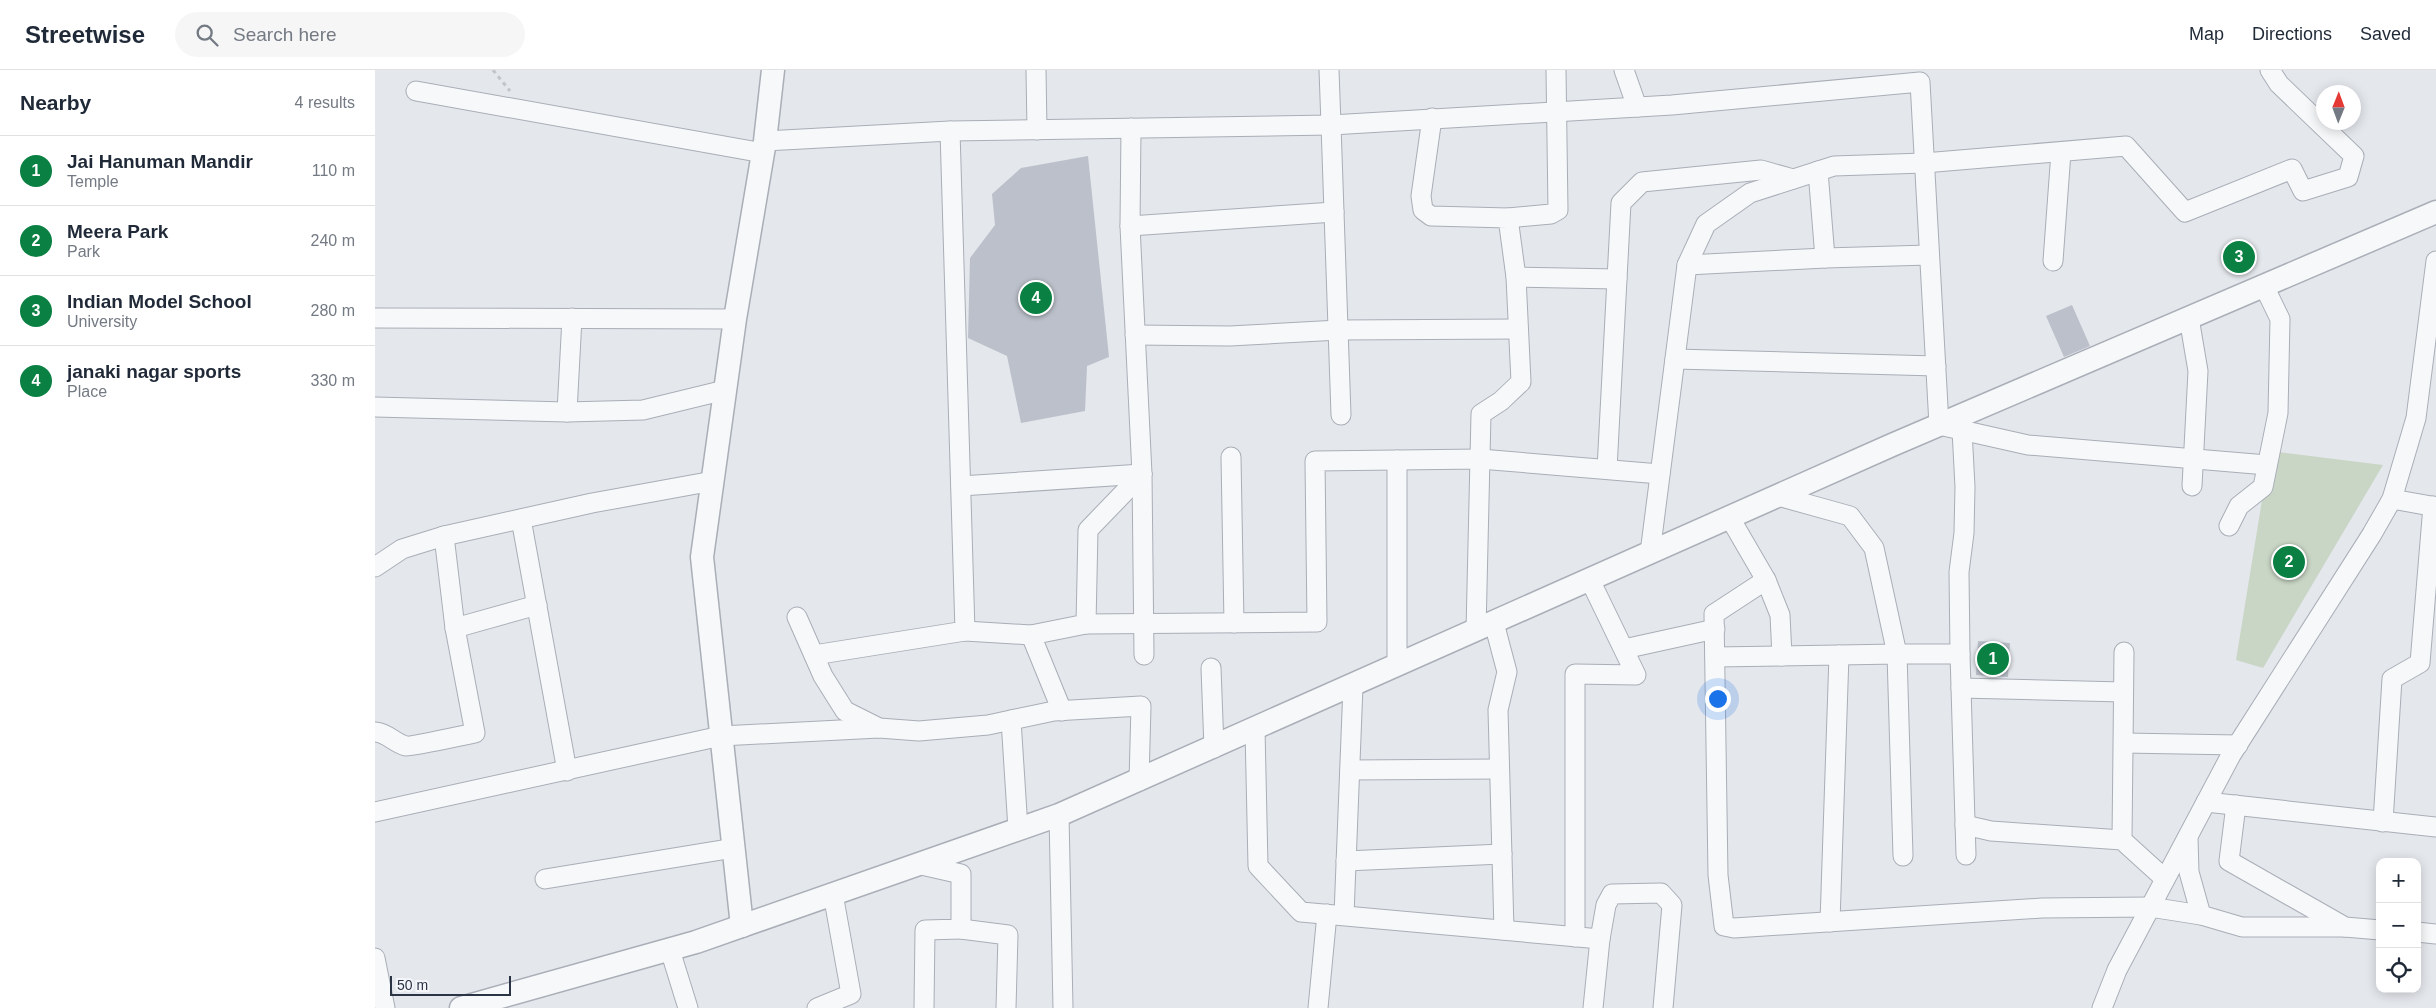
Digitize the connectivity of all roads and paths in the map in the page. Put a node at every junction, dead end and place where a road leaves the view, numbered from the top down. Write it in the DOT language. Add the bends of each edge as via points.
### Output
graph roads {
  1 [pos="773,70"];
  2 [pos="1036,70"];
  3 [pos="1329,70"];
  4 [pos="1556,70"];
  5 [pos="1624,70"];
  6 [pos="2270,70"];
  7 [pos="1920,76"];
  8 [pos="416,90"];
  9 [pos="1637,107"];
  10 [pos="1557,112"];
  11 [pos="1431,118"];
  12 [pos="1331,125"];
  13 [pos="1131,128"];
  14 [pos="1037,130"];
  15 [pos="950,132"];
  16 [pos="764,147"];
  17 [pos="2061,152"];
  18 [pos="1924,163"];
  19 [pos="1818,171"];
  20 [pos="1793,179"];
  21 [pos="1334,212"];
  22 [pos="2436,212"];
  23 [pos="1508,218"];
  24 [pos="1130,226"];
  25 [pos="1929,255"];
  26 [pos="1825,258"];
  27 [pos="2053,260"];
  28 [pos="2436,261"];
  29 [pos="1687,265"];
  30 [pos="1516,277"];
  31 [pos="1617,279"];
  32 [pos="2264,286"];
  33 [pos="375,318"];
  34 [pos="572,318"];
  35 [pos="2189,318"];
  36 [pos="735,319"];
  37 [pos="1518,329"];
  38 [pos="1339,330"];
  39 [pos="1135,335"];
  40 [pos="1675,359"];
  41 [pos="1936,366"];
  42 [pos="725,390"];
  43 [pos="2427,397"];
  44 [pos="375,407"];
  45 [pos="567,412"];
  46 [pos="1341,415"];
  47 [pos="1939,425"];
  48 [pos="1963,430"];
  49 [pos="1231,457"];
  50 [pos="1480,459"];
  51 [pos="2193,459"];
  52 [pos="1397,460"];
  53 [pos="2267,465"];
  54 [pos="1607,469"];
  55 [pos="1142,474"];
  56 [pos="1660,474"];
  57 [pos="713,481"];
  58 [pos="961,486"];
  59 [pos="2191,486"];
  60 [pos="1778,496"];
  61 [pos="2392,499"];
  62 [pos="2435,506"];
  63 [pos="1730,518"];
  64 [pos="521,520"];
  65 [pos="2229,526"];
  66 [pos="443,536"];
  67 [pos="1650,553"];
  68 [pos="375,566"];
  69 [pos="1590,580"];
  70 [pos="1766,580"];
  71 [pos="537,605"];
  72 [pos="797,617"];
  73 [pos="1234,623"];
  74 [pos="1086,624"];
  75 [pos="1144,624"];
  76 [pos="1485,627"];
  77 [pos="455,628"];
  78 [pos="1715,629"];
  79 [pos="965,631"];
  80 [pos="1031,635"];
  81 [pos="1624,649"];
  82 [pos="2124,652"];
  83 [pos="1897,654"];
  84 [pos="1960,654"];
  85 [pos="814,655"];
  86 [pos="1144,655"];
  87 [pos="1782,656"];
  88 [pos="1839,656"];
  89 [pos="1715,657"];
  90 [pos="1397,666"];
  91 [pos="1211,668"];
  92 [pos="1353,686"];
  93 [pos="1961,688"];
  94 [pos="2123,692"];
  95 [pos="1062,711"];
  96 [pos="1011,720"];
  97 [pos="879,728"];
  98 [pos="1255,729"];
  99 [pos="375,732"];
  100 [pos="721,736"];
  101 [pos="2124,743"];
  102 [pos="2238,745"];
  103 [pos="1214,748"];
  104 [pos="1350,770"];
  105 [pos="1499,770"];
  106 [pos="567,771"];
  107 [pos="1139,781"];
  108 [pos="2206,802"];
  109 [pos="2236,805"];
  110 [pos="375,812"];
  111 [pos="1059,815"];
  112 [pos="2383,822"];
  113 [pos="1965,825"];
  114 [pos="2436,827"];
  115 [pos="1018,829"];
  116 [pos="2188,837"];
  117 [pos="2122,840"];
  118 [pos="733,848"];
  119 [pos="1502,854"];
  120 [pos="1966,855"];
  121 [pos="1903,856"];
  122 [pos="1346,861"];
  123 [pos="917,864"];
  124 [pos="545,879"];
  125 [pos="2165,879"];
  126 [pos="833,894"];
  127 [pos="2150,907"];
  128 [pos="1335,915"];
  129 [pos="2201,915"];
  130 [pos="1830,922"];
  131 [pos="742,926"];
  132 [pos="2345,927"];
  133 [pos="961,929"];
  134 [pos="1504,930"];
  135 [pos="2376,930"];
  136 [pos="2421,932"];
  137 [pos="2436,934"];
  138 [pos="1575,936"];
  139 [pos="1600,939"];
  140 [pos="670,950"];
  141 [pos="375,958"];
  142 [pos="824,1006"];
  143 [pos="385,1008"];
  144 [pos="461,1008"];
  145 [pos="688,1008"];
  146 [pos="924,1008"];
  147 [pos="1006,1008"];
  148 [pos="1063,1008"];
  149 [pos="1318,1008"];
  150 [pos="1593,1008"];
  151 [pos="1663,1008"];
  152 [pos="2101,1008"];
  1 -- 16 [label="street"];
  2 -- 14 [label="street"];
  3 -- 12 [label="street"];
  4 -- 10 [label="street"];
  5 -- 9 [label="street"];
  6 -- 17 [label="street" via="2279,84 2354,156 2348,177 2303,191 2292,169 2185,212 2126,146"];
  7 -- 9 [label="street"];
  7 -- 18 [label="street"];
  8 -- 16 [label="street"];
  9 -- 10 [label="street"];
  10 -- 11 [label="street"];
  10 -- 23 [label="street" via="1557,210 1551,214"];
  11 -- 12 [label="street"];
  11 -- 23 [label="street" via="1421,196 1423,210 1431,216"];
  12 -- 13 [label="street"];
  12 -- 21 [label="street"];
  13 -- 14 [label="street"];
  13 -- 24 [label="street"];
  14 -- 15 [label="street"];
  15 -- 16 [label="street"];
  15 -- 58 [label="street"];
  16 -- 36 [label="street"];
  17 -- 18 [label="street"];
  17 -- 27 [label="street"];
  18 -- 19 [label="street" via="1834,166"];
  18 -- 25 [label="street"];
  19 -- 20 [label="street"];
  19 -- 26 [label="street"];
  20 -- 29 [label="street" via="1750,193 1706,224"];
  20 -- 31 [label="street" via="1761,170 1642,182 1621,203"];
  21 -- 24 [label="street"];
  21 -- 38 [label="street"];
  22 -- 32 [label="street"];
  23 -- 30 [label="street"];
  24 -- 39 [label="street"];
  25 -- 26 [label="street"];
  25 -- 41 [label="street"];
  26 -- 29 [label="street"];
  28 -- 43 [label="street"];
  29 -- 40 [label="street"];
  30 -- 31 [label="street"];
  30 -- 37 [label="street"];
  31 -- 54 [label="street"];
  32 -- 35 [label="street"];
  32 -- 53 [label="street" via="2280,319 2278,413"];
  33 -- 34 [label="street"];
  34 -- 36 [label="street"];
  34 -- 45 [label="street"];
  35 -- 47 [label="street"];
  35 -- 51 [label="street" via="2198,371"];
  36 -- 42 [label="street"];
  37 -- 38 [label="street"];
  37 -- 50 [label="street" via="1521,382 1481,414"];
  38 -- 39 [label="street" via="1230,336"];
  38 -- 46 [label="street"];
  39 -- 55 [label="street"];
  40 -- 41 [label="street"];
  40 -- 56 [label="street"];
  41 -- 47 [label="street"];
  42 -- 45 [label="street" via="643,410"];
  42 -- 57 [label="street"];
  43 -- 61 [label="street" via="2416,418"];
  44 -- 45 [label="street"];
  47 -- 48 [label="street"];
  47 -- 60 [label="street"];
  48 -- 51 [label="street" via="2028,445"];
  48 -- 84 [label="street" via="1965,486 1959,572"];
  49 -- 73 [label="street"];
  50 -- 52 [label="street"];
  50 -- 54 [label="street"];
  50 -- 76 [label="street"];
  51 -- 53 [label="street"];
  51 -- 59 [label="street"];
  52 -- 73 [label="street" via="1315,461 1317,622"];
  52 -- 90 [label="street"];
  53 -- 65 [label="street" via="2263,487 2239,506"];
  54 -- 56 [label="street"];
  55 -- 58 [label="street"];
  55 -- 74 [label="street" via="1088,530"];
  55 -- 75 [label="street"];
  56 -- 67 [label="street"];
  57 -- 64 [label="street" via="592,503"];
  57 -- 100 [label="street" via="702,557"];
  58 -- 79 [label="street"];
  60 -- 63 [label="street"];
  60 -- 83 [label="street" via="1849,516 1874,548"];
  61 -- 62 [label="street"];
  61 -- 102 [label="street"];
  62 -- 112 [label="street" via="2420,663 2392,679"];
  63 -- 67 [label="street"];
  63 -- 70 [label="street"];
  64 -- 66 [label="street"];
  64 -- 71 [label="street"];
  66 -- 68 [label="street" via="402,549"];
  66 -- 77 [label="street"];
  67 -- 69 [label="street"];
  69 -- 76 [label="street"];
  69 -- 81 [label="street"];
  70 -- 78 [label="street" via="1714,614"];
  70 -- 87 [label="street" via="1780,615"];
  71 -- 77 [label="street"];
  71 -- 106 [label="street"];
  72 -- 85 [label="street"];
  73 -- 75 [label="street"];
  74 -- 75 [label="street"];
  74 -- 80 [label="street"];
  75 -- 86 [label="street"];
  76 -- 90 [label="street"];
  76 -- 105 [label="street" via="1507,672 1498,710"];
  77 -- 99 [label="street" via="475,733 407,747 384,733"];
  78 -- 81 [label="street"];
  78 -- 89 [label="street"];
  79 -- 80 [label="street"];
  79 -- 85 [label="street"];
  80 -- 95 [label="street"];
  81 -- 138 [label="street" via="1636,675 1575,674"];
  82 -- 94 [label="street"];
  83 -- 84 [label="street"];
  83 -- 88 [label="street"];
  83 -- 121 [label="street"];
  84 -- 93 [label="street"];
  85 -- 97 [label="street" via="845,711"];
  87 -- 88 [label="street"];
  87 -- 89 [label="street"];
  88 -- 130 [label="street"];
  89 -- 130 [label="street" via="1718,875 1724,926"];
  90 -- 92 [label="street"];
  91 -- 103 [label="street"];
  92 -- 98 [label="street"];
  92 -- 104 [label="street"];
  93 -- 94 [label="street"];
  93 -- 113 [label="street"];
  94 -- 101 [label="street"];
  95 -- 96 [label="street"];
  95 -- 107 [label="street" via="1141,706"];
  96 -- 97 [label="street" via="988,726 919,731"];
  96 -- 115 [label="street"];
  97 -- 100 [label="street"];
  98 -- 103 [label="street"];
  98 -- 128 [label="street" via="1258,866 1301,912"];
  100 -- 106 [label="street"];
  100 -- 118 [label="street"];
  101 -- 102 [label="street"];
  101 -- 117 [label="street"];
  102 -- 108 [label="street"];
  103 -- 107 [label="street"];
  104 -- 105 [label="street"];
  104 -- 122 [label="street"];
  105 -- 119 [label="street"];
  106 -- 110 [label="street"];
  107 -- 111 [label="street"];
  108 -- 109 [label="street"];
  108 -- 116 [label="street"];
  109 -- 112 [label="street"];
  109 -- 132 [label="street" via="2229,861"];
  111 -- 115 [label="street"];
  111 -- 148 [label="street"];
  112 -- 114 [label="street"];
  113 -- 117 [label="street" via="1991,831"];
  113 -- 120 [label="street"];
  115 -- 123 [label="street"];
  116 -- 125 [label="street"];
  116 -- 129 [label="street" via="2189,872"];
  117 -- 125 [label="street"];
  118 -- 124 [label="street"];
  118 -- 131 [label="street"];
  119 -- 122 [label="street"];
  119 -- 134 [label="street"];
  122 -- 128 [label="street"];
  123 -- 126 [label="street"];
  123 -- 133 [label="street" via="961,874"];
  125 -- 127 [label="street"];
  126 -- 131 [label="street"];
  126 -- 142 [label="street" via="851,994"];
  127 -- 129 [label="street"];
  127 -- 130 [label="street" via="2043,908"];
  127 -- 152 [label="street"];
  128 -- 134 [label="street"];
  128 -- 149 [label="street"];
  129 -- 132 [label="street" via="2242,927"];
  131 -- 140 [label="street"];
  132 -- 135 [label="street"];
  133 -- 146 [label="street" via="925,930"];
  133 -- 147 [label="street" via="1007,935"];
  134 -- 138 [label="street"];
  136 -- 137 [label="street"];
  138 -- 139 [label="street"];
  139 -- 150 [label="street"];
  139 -- 151 [label="street" via="1606,905 1612,894 1661,893 1667,899 1672,905"];
  140 -- 144 [label="street"];
  140 -- 145 [label="street"];
  141 -- 143 [label="street"];
}
